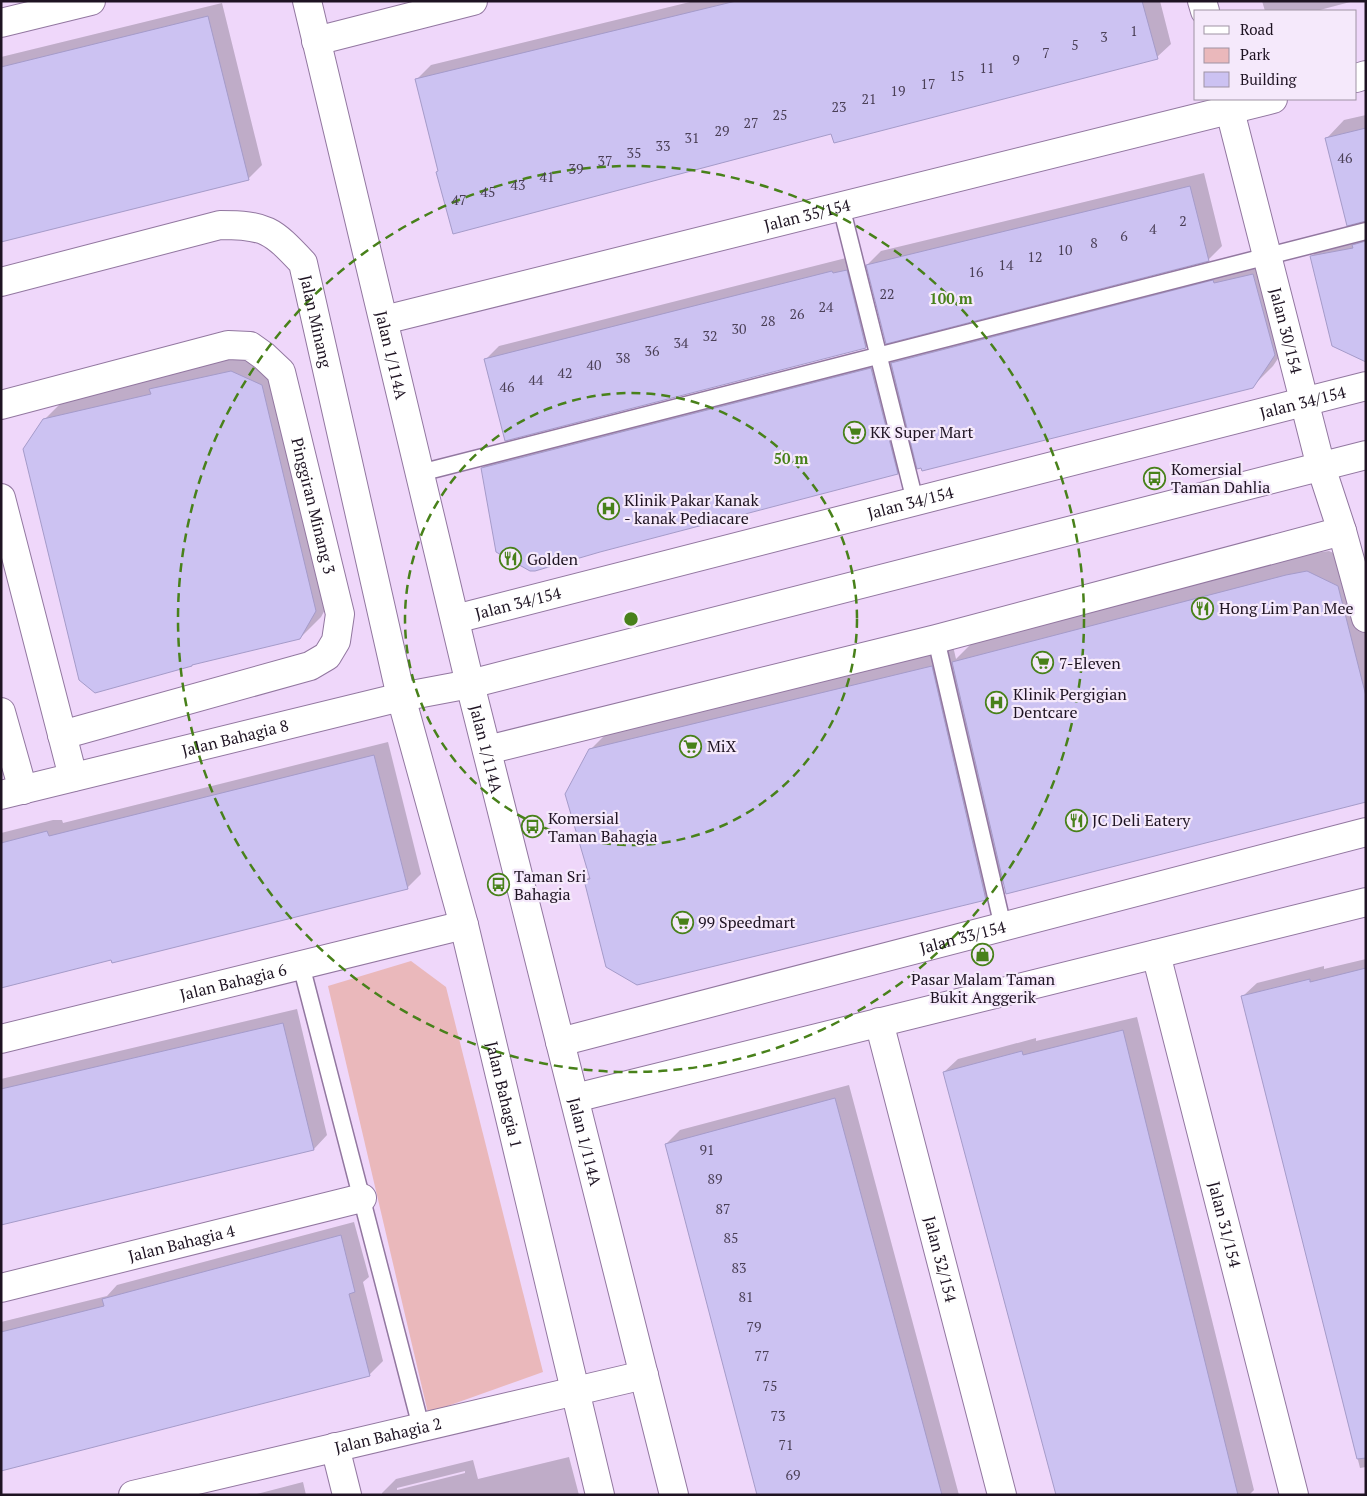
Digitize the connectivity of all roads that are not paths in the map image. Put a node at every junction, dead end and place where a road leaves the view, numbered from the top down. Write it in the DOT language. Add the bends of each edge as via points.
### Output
graph roads {
  1 [pos="91,1"];
  2 [pos="307,1"];
  3 [pos="473,1"];
  4 [pos="1,22"];
  5 [pos="316,41"];
  6 [pos="1264,100"];
  7 [pos="1229,104"];
  8 [pos="841,206"];
  9 [pos="1366,232"];
  10 [pos="1268,256"];
  11 [pos="1,282"];
  12 [pos="384,320"];
  13 [pos="879,356"];
  14 [pos="1366,386"];
  15 [pos="1304,402"];
  16 [pos="1,405"];
  17 [pos="1366,455"];
  18 [pos="1321,467"];
  19 [pos="420,473"];
  20 [pos="1,498"];
  21 [pos="915,501"];
  22 [pos="1342,531"];
  23 [pos="1366,618"];
  24 [pos="454,619"];
  25 [pos="936,638"];
  26 [pos="470,684"];
  27 [pos="401,696"];
  28 [pos="1,712"];
  29 [pos="62,735"];
  30 [pos="487,750"];
  31 [pos="73,777"];
  32 [pos="12,792"];
  33 [pos="1366,832"];
  34 [pos="1366,902"];
  35 [pos="464,925"];
  36 [pos="1003,926"];
  37 [pos="1156,954"];
  38 [pos="301,965"];
  39 [pos="879,1022"];
  40 [pos="1,1039"];
  41 [pos="560,1042"];
  42 [pos="574,1098"];
  43 [pos="362,1198"];
  44 [pos="1,1288"];
  45 [pos="644,1375"];
  46 [pos="574,1391"];
  47 [pos="421,1427"];
  48 [pos="335,1447"];
  49 [pos="133,1495"];
  50 [pos="348,1495"];
  51 [pos="600,1495"];
  52 [pos="674,1495"];
  53 [pos="1002,1495"];
  54 [pos="1294,1495"];
  1 -- 4 [label="street"];
  2 -- 5 [label="street, Jalan 1/114A"];
  3 -- 5 [label="street"];
  5 -- 12 [label="street, Jalan 1/114A"];
  6 -- 7 [label="street, Jalan 35/154"];
  7 -- 8 [label="street, Jalan 35/154"];
  7 -- 10 [label="street, Jalan 30/154"];
  8 -- 12 [label="street, Jalan 35/154"];
  8 -- 13 [label="lane"];
  9 -- 10 [label="lane"];
  10 -- 13 [label="lane"];
  10 -- 15 [label="street, Jalan 30/154"];
  11 -- 27 [label="street, Jalan Minang" via="220,225 244,225 266,230 285,244 303,263"];
  12 -- 19 [label="street, Jalan 1/114A"];
  13 -- 19 [label="lane"];
  13 -- 21 [label="lane"];
  14 -- 15 [label="street, Jalan 34/154"];
  15 -- 18 [label="street, Jalan 30/154"];
  15 -- 21 [label="street, Jalan 34/154"];
  16 -- 29 [label="street, Pinggiran Minang 3" via="228,346 250,346 280,372 340,614 336,642 327,656 310,666"];
  17 -- 18 [label="street"];
  18 -- 22 [label="street, Jalan 30/154"];
  18 -- 26 [label="street"];
  19 -- 24 [label="street, Jalan 1/114A"];
  20 -- 29 [label="street"];
  21 -- 24 [label="street, Jalan 34/154"];
  22 -- 23 [label="street, Jalan 30/154"];
  22 -- 25 [label="street"];
  24 -- 26 [label="street, Jalan 1/114A"];
  25 -- 30 [label="street"];
  25 -- 36 [label="lane"];
  26 -- 27 [label="street, Jalan Bahagia 8"];
  26 -- 30 [label="street, Jalan 1/114A"];
  27 -- 31 [label="street, Jalan Bahagia 8"];
  27 -- 35 [label="street, Jalan Bahagia 1"];
  28 -- 32 [label="street"];
  29 -- 31 [label="street"];
  30 -- 41 [label="street, Jalan 1/114A"];
  31 -- 32 [label="street, Jalan Bahagia 8"];
  33 -- 36 [label="street, Jalan 33/154"];
  34 -- 37 [label="street"];
  35 -- 38 [label="street, Jalan Bahagia 6"];
  35 -- 46 [label="street, Jalan Bahagia 1"];
  36 -- 41 [label="street, Jalan 33/154"];
  37 -- 39 [label="street"];
  37 -- 54 [label="street, Jalan 31/154"];
  38 -- 40 [label="street, Jalan Bahagia 6"];
  38 -- 43 [label="lane"];
  39 -- 42 [label="street"];
  39 -- 53 [label="street, Jalan 32/154"];
  41 -- 42 [label="street, Jalan 1/114A"];
  42 -- 45 [label="street, Jalan 1/114A"];
  43 -- 44 [label="street, Jalan Bahagia 4"];
  43 -- 47 [label="lane"];
  45 -- 46 [label="street, Jalan Bahagia 2"];
  45 -- 52 [label="street, Jalan 1/114A"];
  46 -- 47 [label="street, Jalan Bahagia 2"];
  46 -- 51 [label="street, Jalan Bahagia 1"];
  47 -- 48 [label="street, Jalan Bahagia 2"];
  48 -- 49 [label="street, Jalan Bahagia 2"];
  48 -- 50 [label="street"];
}
